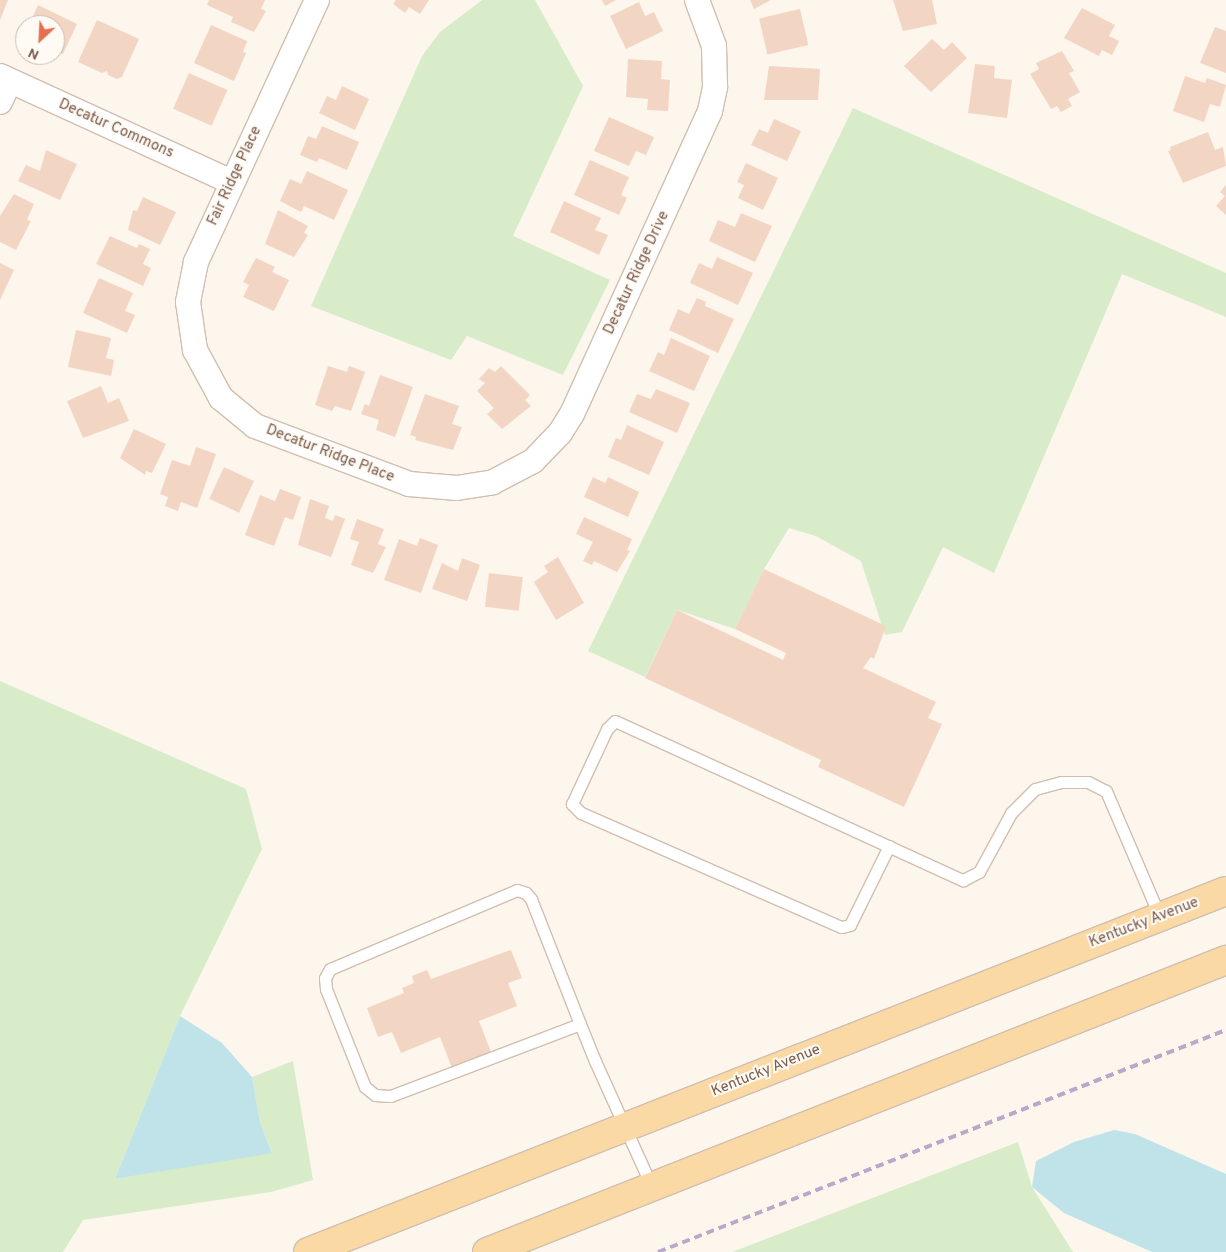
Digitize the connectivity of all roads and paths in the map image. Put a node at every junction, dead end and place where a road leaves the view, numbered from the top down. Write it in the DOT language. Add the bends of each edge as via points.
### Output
graph roads {
  1 [pos="317,0"];
  2 [pos="697,0"];
  3 [pos="3,86"];
  4 [pos="232,182"];
  5 [pos="199,360"];
  6 [pos="463,488"];
  7 [pos="889,846"];
  8 [pos="1226,891"];
  9 [pos="1160,916"];
  10 [pos="1226,960"];
  11 [pos="580,1024"];
  12 [pos="626,1126"];
  13 [pos="652,1187"];
  14 [pos="308,1252"];
  15 [pos="487,1252"];
  1 -- 4 [label="street, Fair Ridge Place"];
  2 -- 6 [label="street, Decatur Ridge Drive" via="709,25 715,54 715,87 710,111 572,414 560,433 533,461 507,477"];
  3 -- 4 [label="street, Decatur Commons"];
  4 -- 5 [label="street, Fair Ridge Place" via="190,283 189,322"];
  5 -- 6 [label="street, Decatur Ridge Place" via="221,398 255,426 410,484 428,488"];
  7 -- 7 [label="lane" via="615,721 607,730 572,804 581,813 841,927 850,925"];
  7 -- 9 [label="lane" via="963,880 979,872 1012,813 1035,789 1061,782 1088,782 1106,791"];
  8 -- 9 [label="main road, Kentucky Avenue"];
  9 -- 12 [label="main road, Kentucky Avenue"];
  10 -- 13 [label="main road"];
  11 -- 11 [label="lane" via="532,899 517,890 330,969 325,978 326,989 365,1087 375,1095 390,1096"];
  11 -- 12 [label="lane"];
  12 -- 13 [label="lane"];
  12 -- 14 [label="main road, Kentucky Avenue"];
  13 -- 15 [label="main road"];
}
